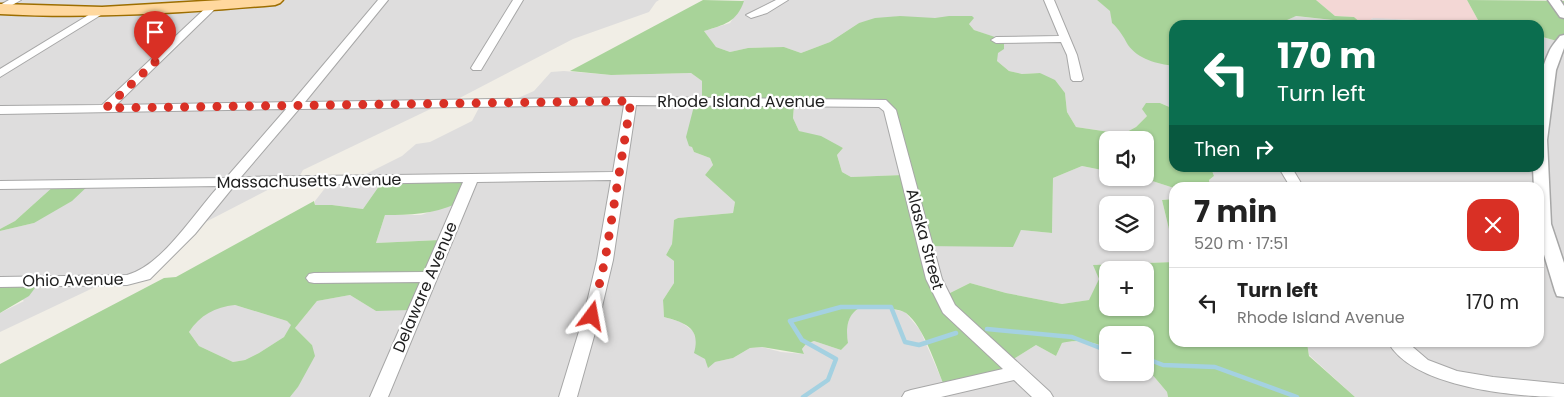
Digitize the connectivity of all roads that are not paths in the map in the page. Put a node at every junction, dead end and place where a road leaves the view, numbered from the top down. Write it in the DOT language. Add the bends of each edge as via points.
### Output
graph roads {
  1 [pos="16,0"];
  2 [pos="276,0"];
  3 [pos="384,0"];
  4 [pos="518,0"];
  5 [pos="783,0"];
  6 [pos="1049,0"];
  7 [pos="1554,0"];
  8 [pos="215,4"];
  9 [pos="0,9"];
  10 [pos="100,10"];
  11 [pos="751,14"];
  12 [pos="1564,14"];
  13 [pos="1065,39"];
  14 [pos="996,40"];
  15 [pos="1564,40"];
  16 [pos="477,68"];
  17 [pos="1544,69"];
  18 [pos="0,74"];
  19 [pos="1077,79"];
  20 [pos="631,101"];
  21 [pos="882,104"];
  22 [pos="295,106"];
  23 [pos="106,108"];
  24 [pos="0,110"];
  25 [pos="618,176"];
  26 [pos="472,177"];
  27 [pos="230,182"];
  28 [pos="0,185"];
  29 [pos="1544,226"];
  30 [pos="1560,264"];
  31 [pos="429,277"];
  32 [pos="314,278"];
  33 [pos="0,282"];
  34 [pos="1564,291"];
  35 [pos="1402,347"];
  36 [pos="1018,372"];
  37 [pos="1564,392"];
  38 [pos="379,397"];
  39 [pos="568,397"];
  40 [pos="911,397"];
  41 [pos="1044,397"];
  1 -- 9 [label="street"];
  2 -- 8 [label="main road"];
  3 -- 22 [label="street"];
  4 -- 16 [label="street"];
  5 -- 11 [label="street"];
  6 -- 13 [label="street"];
  7 -- 12 [label="street"];
  8 -- 10 [label="main road"];
  8 -- 23 [label="street"];
  9 -- 10 [label="main road" via="48,12"];
  10 -- 18 [label="street"];
  13 -- 14 [label="street"];
  13 -- 19 [label="street"];
  15 -- 17 [label="street"];
  20 -- 21 [label="street, Rhode Island Avenue"];
  20 -- 22 [label="street, Rhode Island Avenue"];
  20 -- 25 [label="street"];
  21 -- 36 [label="street, Alaska Street" via="890,110 940,294 949,309"];
  22 -- 23 [label="street, Rhode Island Avenue"];
  22 -- 27 [label="street"];
  23 -- 24 [label="street, Rhode Island Avenue"];
  25 -- 26 [label="street, Massachusetts Avenue"];
  25 -- 39 [label="street" via="605,260"];
  26 -- 27 [label="street, Massachusetts Avenue"];
  26 -- 31 [label="street, Delaware Avenue"];
  27 -- 28 [label="street, Massachusetts Avenue"];
  27 -- 33 [label="street, Ohio Avenue" via="190,231 145,275 127,280"];
  29 -- 30 [label="street"];
  30 -- 34 [label="street"];
  31 -- 32 [label="street"];
  31 -- 38 [label="street, Delaware Avenue"];
  35 -- 37 [label="street" via="1425,366 1442,373"];
  36 -- 40 [label="street"];
  36 -- 41 [label="street, Alaska Street"];
}
